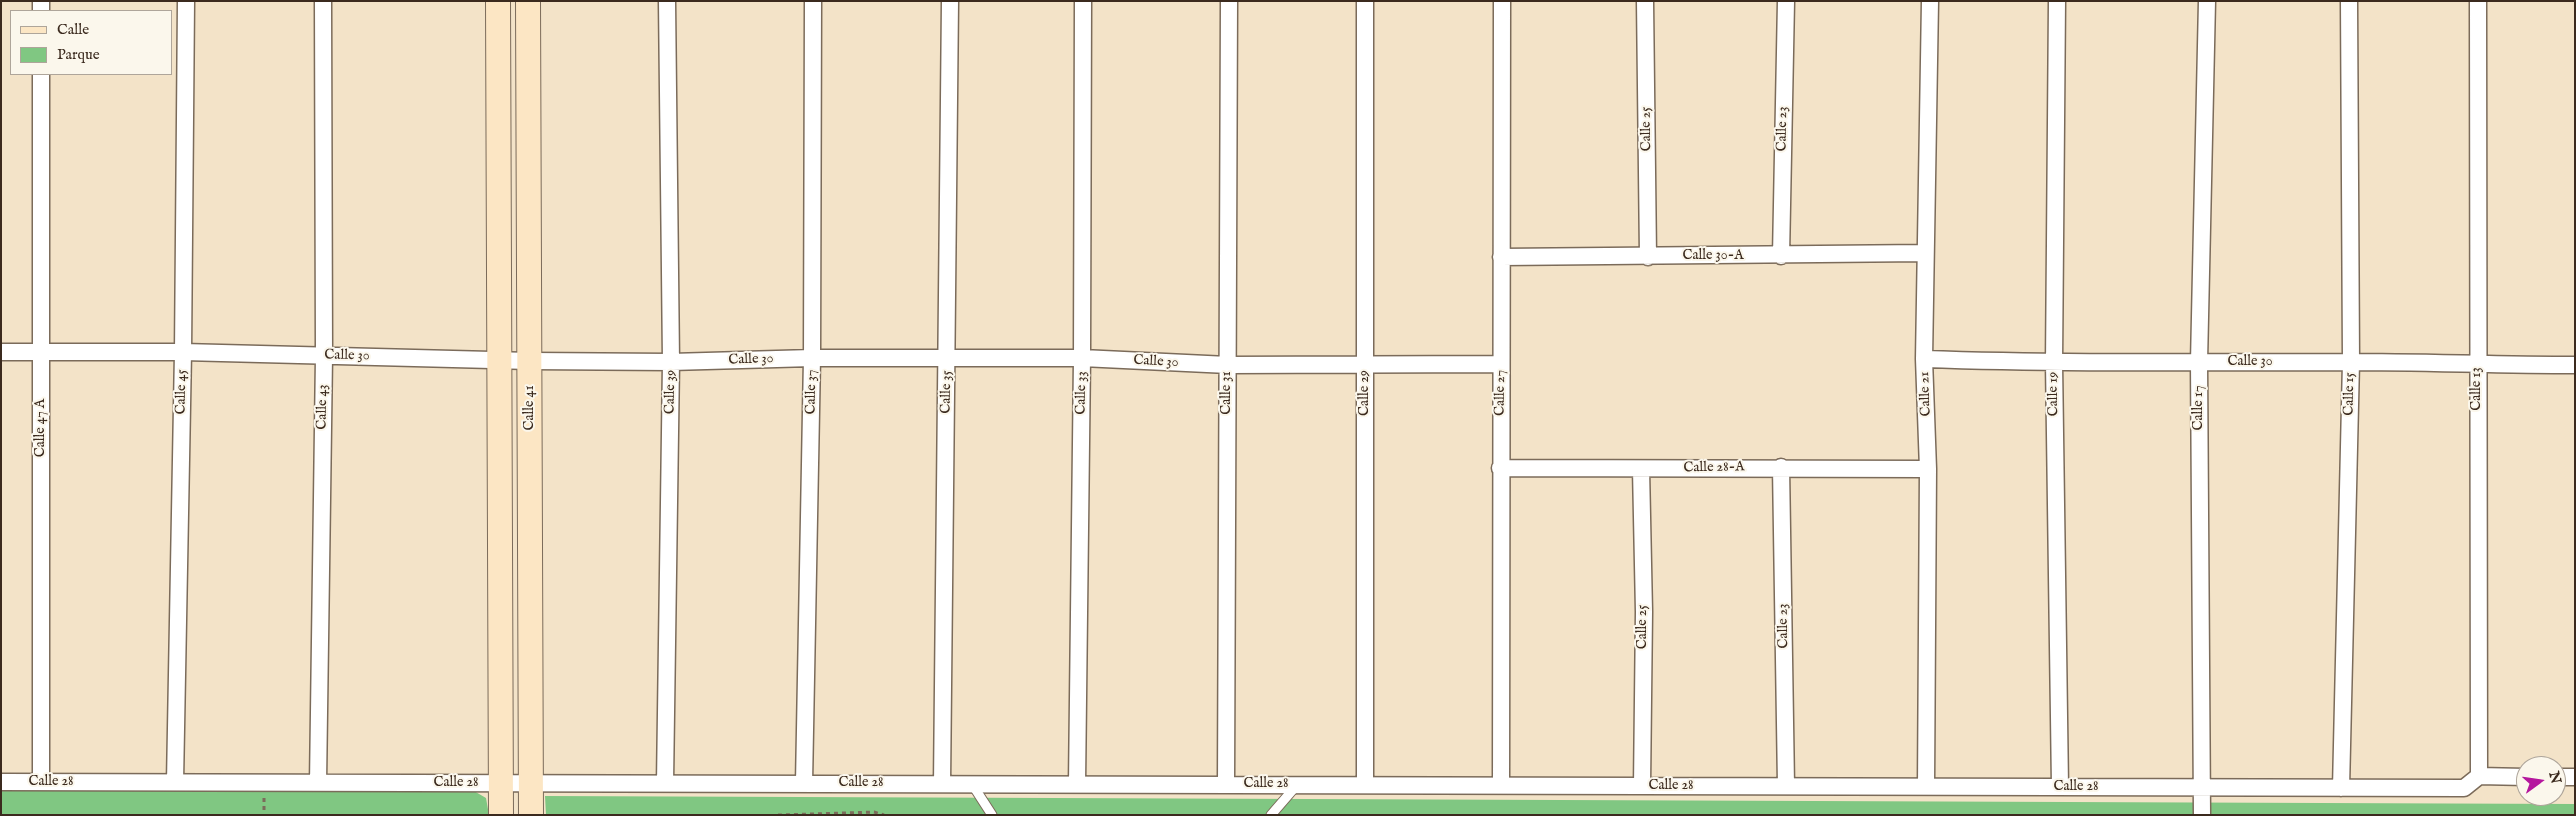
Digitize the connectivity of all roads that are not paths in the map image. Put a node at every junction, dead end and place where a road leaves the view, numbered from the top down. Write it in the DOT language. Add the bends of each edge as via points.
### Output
graph roads {
  1 [pos="186,1"];
  2 [pos="323,1"];
  3 [pos="498,1"];
  4 [pos="528,1"];
  5 [pos="667,1"];
  6 [pos="813,1"];
  7 [pos="950,1"];
  8 [pos="1083,1"];
  9 [pos="1229,1"];
  10 [pos="1364,1"];
  11 [pos="1502,1"];
  12 [pos="1645,1"];
  13 [pos="1786,1"];
  14 [pos="1930,1"];
  15 [pos="2057,1"];
  16 [pos="2207,1"];
  17 [pos="2349,1"];
  18 [pos="2478,1"];
  19 [pos="41,75"];
  20 [pos="1926,254"];
  21 [pos="1780,256"];
  22 [pos="1501,257"];
  23 [pos="1648,257"];
  24 [pos="1,352"];
  25 [pos="183,352"];
  26 [pos="41,353"];
  27 [pos="324,356"];
  28 [pos="812,358"];
  29 [pos="1082,358"];
  30 [pos="948,359"];
  31 [pos="1924,359"];
  32 [pos="498,360"];
  33 [pos="530,361"];
  34 [pos="672,362"];
  35 [pos="2199,362"];
  36 [pos="2351,362"];
  37 [pos="2054,363"];
  38 [pos="1502,364"];
  39 [pos="1365,365"];
  40 [pos="2575,365"];
  41 [pos="1228,366"];
  42 [pos="2477,366"];
  43 [pos="1781,467"];
  44 [pos="1500,468"];
  45 [pos="1641,469"];
  46 [pos="1928,469"];
  47 [pos="2479,776"];
  48 [pos="2516,777"];
  49 [pos="1,782"];
  50 [pos="41,782"];
  51 [pos="174,782"];
  52 [pos="529,782"];
  53 [pos="318,783"];
  54 [pos="499,783"];
  55 [pos="665,783"];
  56 [pos="804,783"];
  57 [pos="942,784"];
  58 [pos="972,784"];
  59 [pos="1077,784"];
  60 [pos="1226,784"];
  61 [pos="1297,785"];
  62 [pos="1365,785"];
  63 [pos="1501,785"];
  64 [pos="1642,786"];
  65 [pos="1786,786"];
  66 [pos="1926,786"];
  67 [pos="2060,787"];
  68 [pos="2201,787"];
  69 [pos="2341,788"];
  70 [pos="500,815"];
  71 [pos="531,815"];
  72 [pos="992,815"];
  73 [pos="1271,815"];
  74 [pos="2202,815"];
  1 -- 25 [label="street, Calle 45"];
  2 -- 27 [label="street, Calle 43"];
  3 -- 32 [label="main road"];
  4 -- 33 [label="main road, Calle 41"];
  5 -- 34 [label="street, Calle 39"];
  6 -- 28 [label="street, Calle 37"];
  7 -- 30 [label="street, Calle 35"];
  8 -- 29 [label="street, Calle 33"];
  9 -- 41 [label="street, Calle 31"];
  10 -- 39 [label="street, Calle 29"];
  11 -- 22 [label="street, Calle 27"];
  12 -- 23 [label="street, Calle 25"];
  13 -- 21 [label="street, Calle 23"];
  14 -- 20 [label="street, Calle 21"];
  15 -- 37 [label="street, Calle 19"];
  16 -- 35 [label="street, Calle 17"];
  17 -- 36 [label="street, Calle 15"];
  18 -- 42 [label="street, Calle 13"];
  19 -- 26 [label="street, Calle 47 A"];
  20 -- 21 [label="street, Calle 30-A"];
  20 -- 31 [label="street, Calle 21"];
  21 -- 23 [label="street, Calle 30-A"];
  22 -- 23 [label="street, Calle 30-A"];
  22 -- 38 [label="street, Calle 27"];
  24 -- 26 [label="street, Calle 30"];
  25 -- 26 [label="street, Calle 30"];
  25 -- 27 [label="street, Calle 30"];
  25 -- 51 [label="street, Calle 45"];
  26 -- 50 [label="street, Calle 47 A"];
  27 -- 32 [label="street, Calle 30"];
  27 -- 53 [label="street, Calle 43"];
  28 -- 30 [label="street, Calle 30"];
  28 -- 34 [label="street, Calle 30"];
  28 -- 56 [label="street, Calle 37"];
  29 -- 30 [label="street, Calle 30"];
  29 -- 41 [label="street, Calle 30"];
  29 -- 59 [label="street, Calle 33"];
  30 -- 57 [label="street, Calle 35"];
  31 -- 37 [label="street, Calle 30"];
  31 -- 46 [label="street, Calle 21"];
  32 -- 33 [label="street, Calle 30"];
  32 -- 54 [label="main road"];
  33 -- 34 [label="street, Calle 30"];
  33 -- 52 [label="main road, Calle 41"];
  34 -- 55 [label="street, Calle 39"];
  35 -- 36 [label="street, Calle 30"];
  35 -- 37 [label="street, Calle 30"];
  35 -- 68 [label="street, Calle 17"];
  36 -- 42 [label="street, Calle 30"];
  36 -- 69 [label="street, Calle 15"];
  37 -- 67 [label="street, Calle 19"];
  38 -- 39 [label="street, Calle 30"];
  38 -- 44 [label="street, Calle 27"];
  39 -- 41 [label="street, Calle 30"];
  39 -- 62 [label="street, Calle 29"];
  40 -- 42 [label="street, Calle 30"];
  41 -- 60 [label="street, Calle 31"];
  42 -- 47 [label="street, Calle 13"];
  43 -- 45 [label="street, Calle 28-A"];
  43 -- 46 [label="street, Calle 28-A"];
  43 -- 65 [label="street, Calle 23"];
  44 -- 45 [label="street, Calle 28-A"];
  44 -- 63 [label="street, Calle 27"];
  45 -- 64 [label="street, Calle 25" via="1644,612"];
  46 -- 66 [label="street, Calle 21"];
  47 -- 48 [label="street"];
  47 -- 69 [label="street, Calle 28" via="2464,788"];
  49 -- 50 [label="street, Calle 28"];
  50 -- 51 [label="street, Calle 28"];
  51 -- 53 [label="street, Calle 28"];
  52 -- 54 [label="street, Calle 28"];
  52 -- 55 [label="street, Calle 28"];
  52 -- 71 [label="main road, Calle 41"];
  53 -- 54 [label="street, Calle 28"];
  54 -- 70 [label="main road"];
  55 -- 56 [label="street, Calle 28"];
  56 -- 57 [label="street, Calle 28"];
  57 -- 58 [label="street, Calle 28"];
  58 -- 59 [label="street, Calle 28"];
  58 -- 72 [label="lane"];
  59 -- 60 [label="street, Calle 28"];
  60 -- 61 [label="street, Calle 28"];
  61 -- 62 [label="street, Calle 28"];
  61 -- 73 [label="lane"];
  62 -- 63 [label="street, Calle 28"];
  63 -- 64 [label="street, Calle 28"];
  64 -- 65 [label="street, Calle 28"];
  65 -- 66 [label="street, Calle 28"];
  66 -- 67 [label="street, Calle 28"];
  67 -- 68 [label="street, Calle 28"];
  68 -- 69 [label="street, Calle 28"];
  68 -- 74 [label="street, Calle 17"];
}
